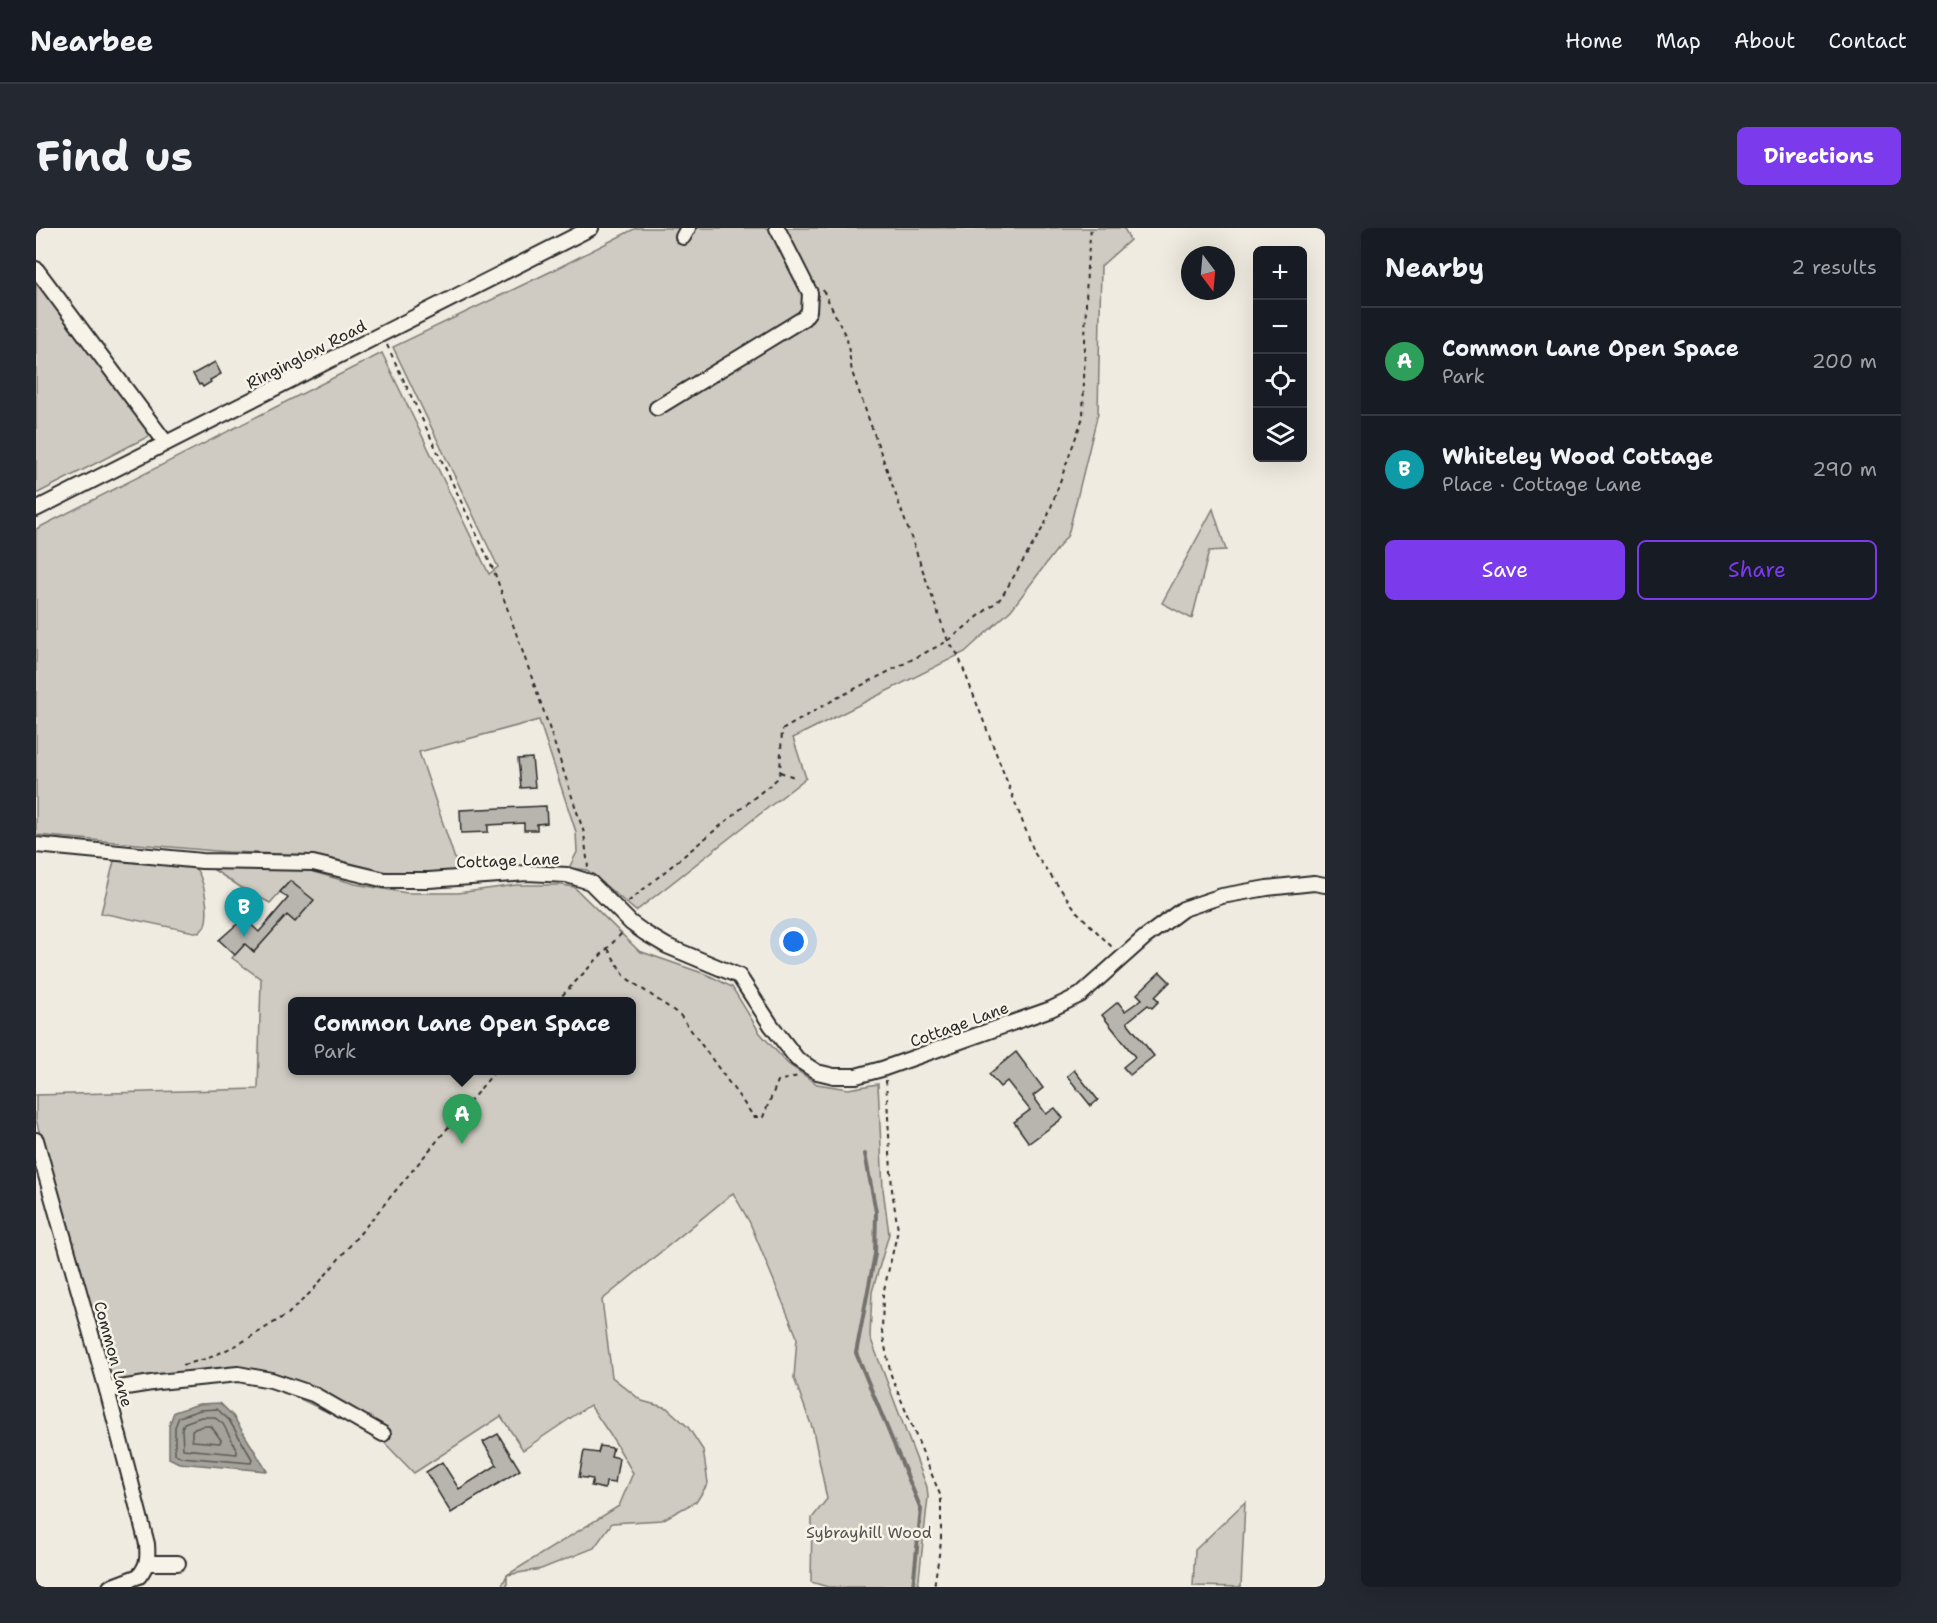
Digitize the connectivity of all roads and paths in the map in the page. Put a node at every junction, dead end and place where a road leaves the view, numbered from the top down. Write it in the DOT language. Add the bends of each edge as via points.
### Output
graph roads {
  1 [pos="591,228"];
  2 [pos="777,228"];
  3 [pos="1091,228"];
  4 [pos="36,269"];
  5 [pos="823,289"];
  6 [pos="381,334"];
  7 [pos="657,408"];
  8 [pos="166,443"];
  9 [pos="36,509"];
  10 [pos="948,641"];
  11 [pos="780,772"];
  12 [pos="797,778"];
  13 [pos="36,845"];
  14 [pos="590,882"];
  15 [pos="1325,885"];
  16 [pos="619,910"];
  17 [pos="632,923"];
  18 [pos="608,949"];
  19 [pos="1124,956"];
  20 [pos="561,997"];
  21 [pos="882,1069"];
  22 [pos="817,1072"];
  23 [pos="493,1075"];
  24 [pos="36,1140"];
  25 [pos="180,1366"];
  26 [pos="107,1390"];
  27 [pos="383,1434"];
  28 [pos="147,1563"];
  29 [pos="178,1563"];
  30 [pos="140,1582"];
  31 [pos="110,1587"];
  32 [pos="934,1587"];
  1 -- 6 [label="street, Ringinglow Road"];
  2 -- 7 [label="street" via="810,293 809,311 804,318"];
  3 -- 10 [label="path" via="1083,417 1045,524 1001,598"];
  4 -- 8 [label="street"];
  5 -- 10 [label="path" via="847,339 852,372"];
  6 -- 8 [label="street, Ringinglow Road"];
  6 -- 14 [label="path" via="494,571 584,833"];
  8 -- 9 [label="street, Ringinglow Road"];
  10 -- 11 [label="path" via="782,730"];
  10 -- 19 [label="path" via="958,655 1035,854 1078,913"];
  11 -- 12 [label="path"];
  11 -- 16 [label="path" via="777,779"];
  13 -- 14 [label="street, Cottage Lane" via="202,861 313,863 385,880 527,873 567,875"];
  14 -- 16 [label="street, Cottage Lane"];
  15 -- 19 [label="street, Cottage Lane" via="1267,888 1201,902 1161,924"];
  16 -- 17 [label="street, Cottage Lane"];
  17 -- 18 [label="path"];
  17 -- 22 [label="street, Cottage Lane" via="667,946 739,976 797,1059"];
  18 -- 20 [label="path"];
  18 -- 22 [label="path" via="625,977 680,1015 754,1117 763,1117 778,1081"];
  19 -- 21 [label="street, Cottage Lane" via="1080,995 1052,1009"];
  21 -- 22 [label="street, Cottage Lane" via="856,1076"];
  21 -- 32 [label="path" via="898,1230 883,1294 882,1332 891,1375 941,1497 941,1542"];
  23 -- 25 [label="path" via="314,1290 288,1314 239,1344"];
  24 -- 26 [label="street, Common Lane"];
  26 -- 27 [label="street" via="238,1374 271,1380 313,1395"];
  26 -- 28 [label="street, Common Lane" via="147,1544"];
  28 -- 29 [label="street"];
  28 -- 30 [label="street"];
  30 -- 31 [label="street"];
}
